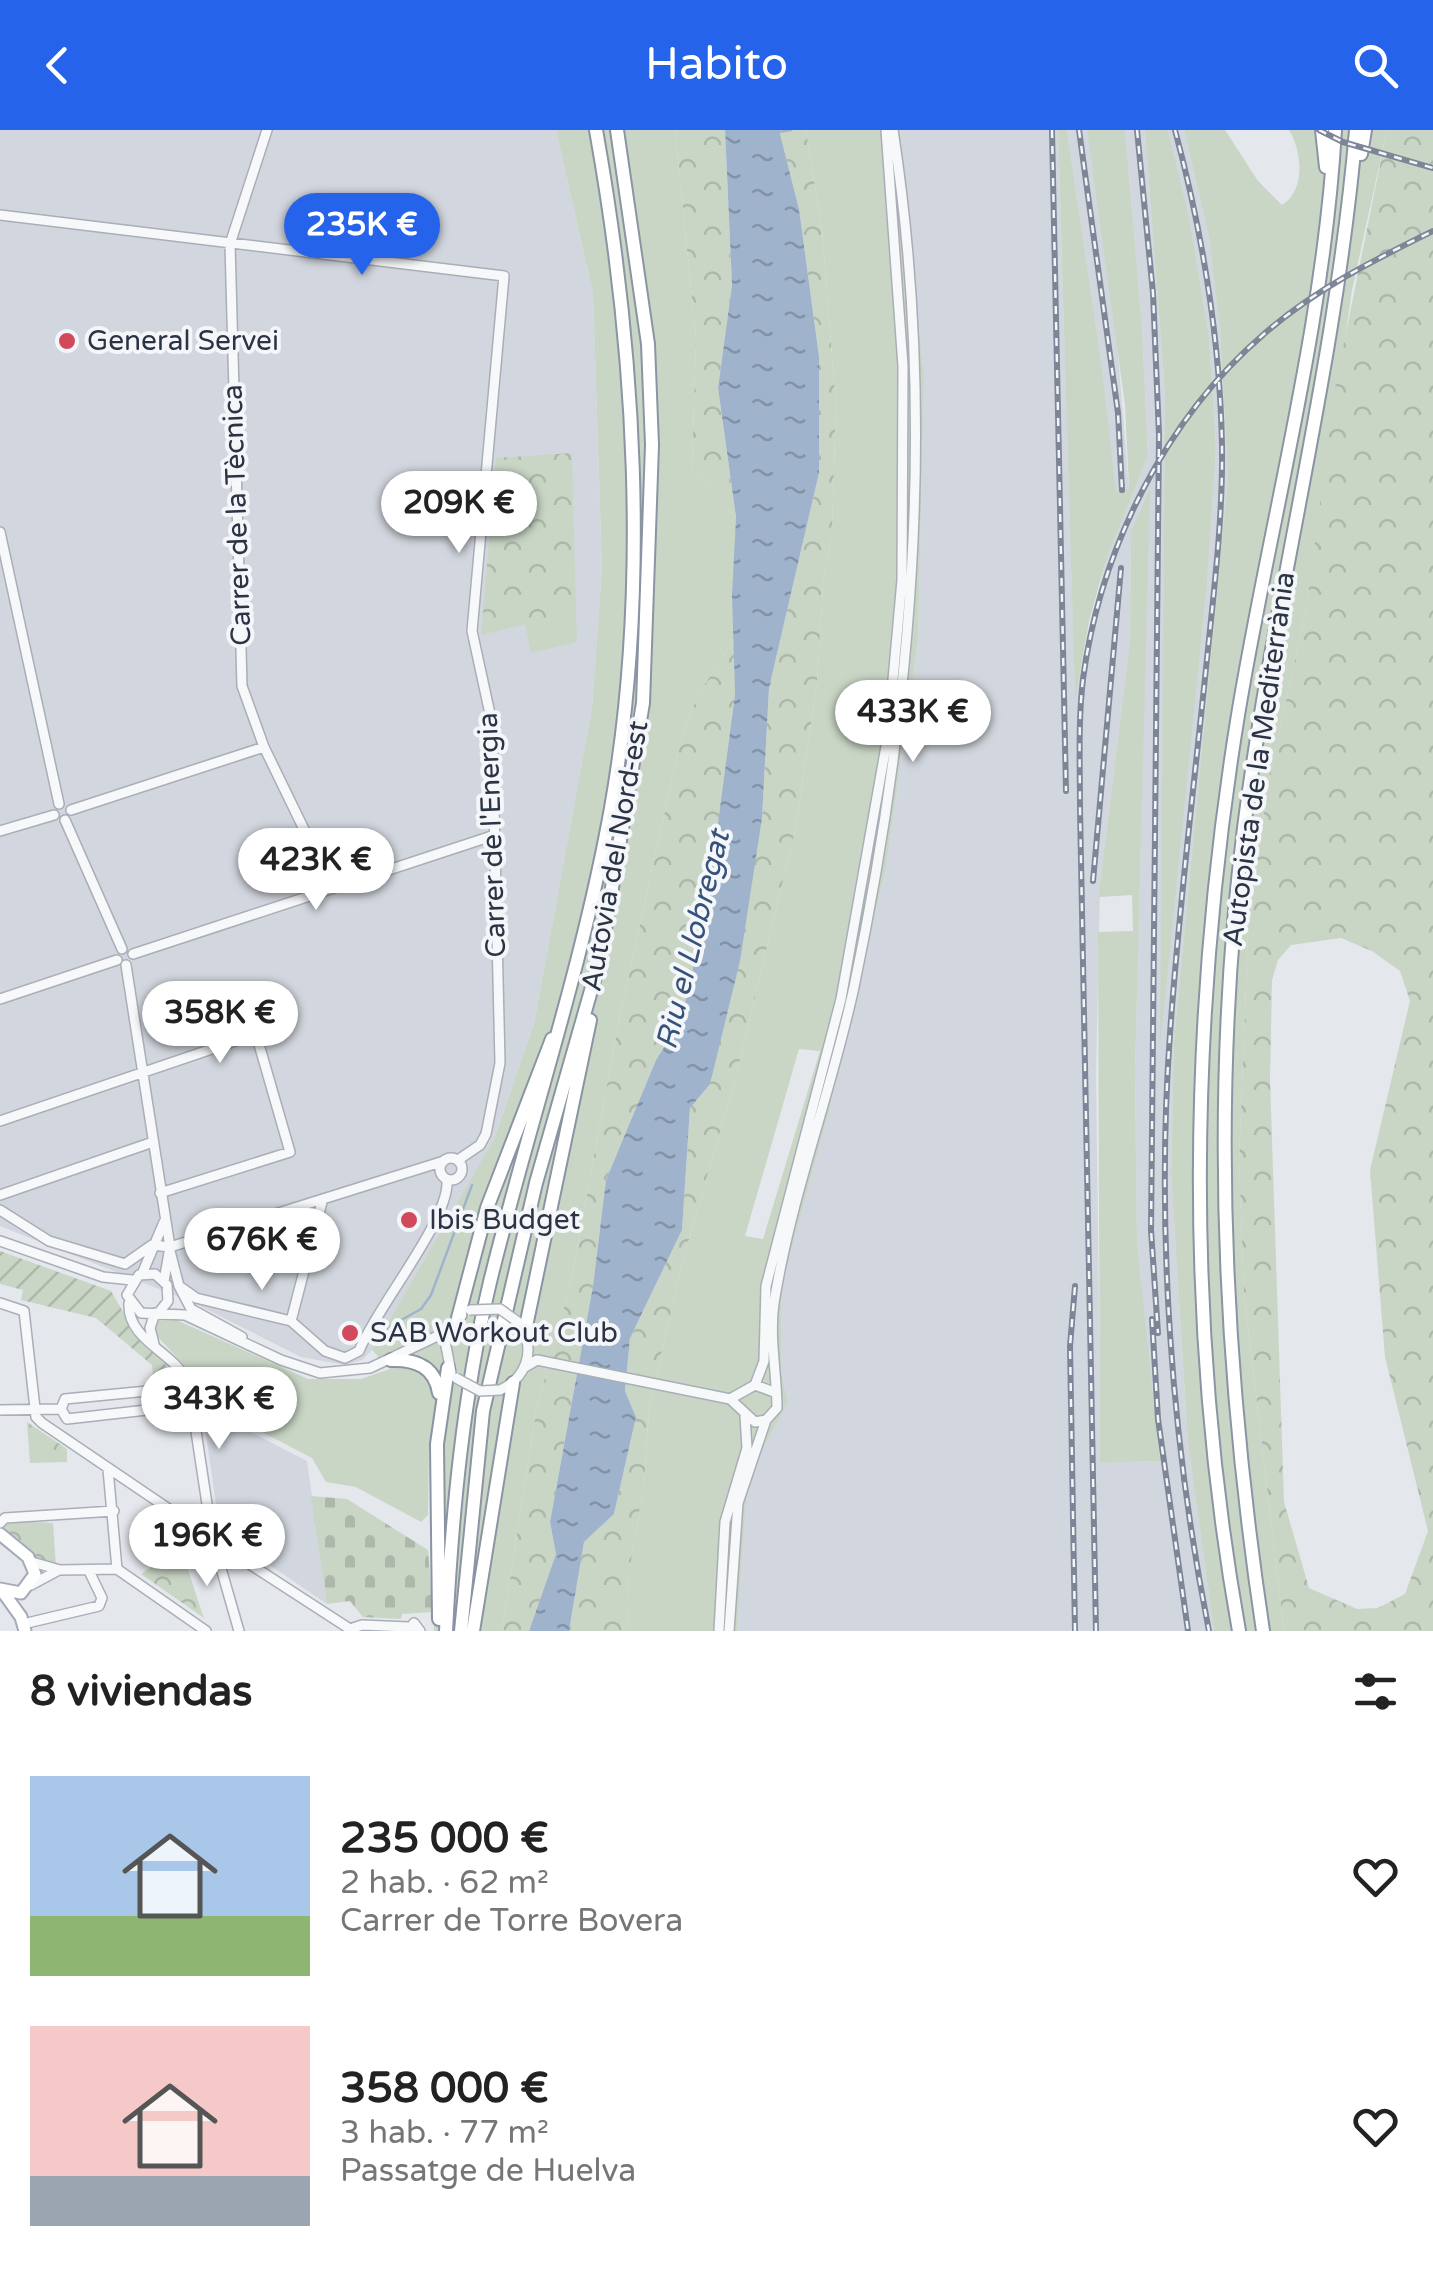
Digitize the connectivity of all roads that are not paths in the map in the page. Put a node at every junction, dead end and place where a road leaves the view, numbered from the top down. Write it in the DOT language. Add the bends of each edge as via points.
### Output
graph roads {
  1 [pos="267,130"];
  2 [pos="596,130"];
  3 [pos="616,130"];
  4 [pos="890,130"];
  5 [pos="1322,130"];
  6 [pos="1335,130"];
  7 [pos="1356,130"];
  8 [pos="1365,130"];
  9 [pos="1329,187"];
  10 [pos="0,215"];
  11 [pos="1348,216"];
  12 [pos="230,244"];
  13 [pos="0,532"];
  14 [pos="264,748"];
  15 [pos="59,804"];
  16 [pos="54,815"];
  17 [pos="68,815"];
  18 [pos="0,830"];
  19 [pos="495,835"];
  20 [pos="332,887"];
  21 [pos="122,949"];
  22 [pos="133,954"];
  23 [pos="600,959"];
  24 [pos="121,962"];
  25 [pos="0,1000"];
  26 [pos="568,1000"];
  27 [pos="142,1070"];
  28 [pos="0,1120"];
  29 [pos="153,1142"];
  30 [pos="472,1150"];
  31 [pos="458,1160"];
  32 [pos="444,1161"];
  33 [pos="422,1170"];
  34 [pos="462,1173"];
  35 [pos="445,1177"];
  36 [pos="160,1193"];
  37 [pos="0,1195"];
  38 [pos="322,1202"];
  39 [pos="0,1210"];
  40 [pos="164,1220"];
  41 [pos="0,1241"];
  42 [pos="152,1245"];
  43 [pos="170,1249"];
  44 [pos="74,1250"];
  45 [pos="101,1276"];
  46 [pos="137,1277"];
  47 [pos="164,1281"];
  48 [pos="179,1286"];
  49 [pos="168,1296"];
  50 [pos="128,1299"];
  51 [pos="0,1304"];
  52 [pos="157,1312"];
  53 [pos="464,1314"];
  54 [pos="185,1315"];
  55 [pos="292,1321"];
  56 [pos="521,1326"];
  57 [pos="448,1331"];
  58 [pos="154,1346"];
  59 [pos="419,1346"];
  60 [pos="256,1348"];
  61 [pos="529,1349"];
  62 [pos="444,1352"];
  63 [pos="391,1360"];
  64 [pos="538,1360"];
  65 [pos="526,1366"];
  66 [pos="452,1373"];
  67 [pos="506,1386"];
  68 [pos="750,1388"];
  69 [pos="774,1392"];
  70 [pos="184,1397"];
  71 [pos="730,1399"];
  72 [pos="147,1400"];
  73 [pos="34,1404"];
  74 [pos="440,1404"];
  75 [pos="60,1409"];
  76 [pos="0,1410"];
  77 [pos="743,1413"];
  78 [pos="766,1420"];
  79 [pos="108,1468"];
  80 [pos="129,1482"];
  81 [pos="113,1494"];
  82 [pos="114,1511"];
  83 [pos="0,1523"];
  84 [pos="211,1532"];
  85 [pos="0,1534"];
  86 [pos="219,1551"];
  87 [pos="32,1562"];
  88 [pos="117,1569"];
  89 [pos="60,1570"];
  90 [pos="89,1570"];
  91 [pos="29,1588"];
  92 [pos="1,1590"];
  93 [pos="23,1624"];
  94 [pos="408,1629"];
  95 [pos="352,1630"];
  96 [pos="206,1631"];
  97 [pos="239,1631"];
  98 [pos="420,1631"];
  99 [pos="443,1631"];
  100 [pos="461,1631"];
  101 [pos="473,1631"];
  102 [pos="719,1631"];
  103 [pos="729,1631"];
  104 [pos="1239,1631"];
  105 [pos="1264,1631"];
  1 -- 12 [label="street, Carrer de la Tècnica"];
  2 -- 26 [label="highway, Autovia del Nord-est" via="624,320 632,564 612,804"];
  3 -- 23 [label="highway, Autovia del Nord-est" via="648,344 652,539 643,703"];
  4 -- 68 [label="street" via="903,366 902,580 888,735 841,998 766,1286 764,1361"];
  4 -- 69 [label="street" via="910,285 915,398 906,653 885,824 853,990 773,1306"];
  5 -- 9 [label="highway"];
  6 -- 9 [label="highway, Autopista de la Mediterrània"];
  7 -- 11 [label="highway, Autopista de la Mediterrània"];
  8 -- 11 [label="highway"];
  9 -- 104 [label="highway, Autopista de la Mediterrània" via="1230,771 1207,988 1204,1315"];
  10 -- 12 [label="street"];
  11 -- 105 [label="highway, Autopista de la Mediterrània" via="1257,732 1226,1023 1228,1312 1242,1486"];
  12 -- 14 [label="street, Carrer de la Tècnica" via="242,686"];
  12 -- 19 [label="street, Carrer de l'Energia" via="504,276 472,631 492,723"];
  13 -- 15 [label="street"];
  14 -- 17 [label="street"];
  14 -- 20 [label="street, Carrer de la Tècnica"];
  15 -- 16 [label="street"];
  15 -- 17 [label="street"];
  16 -- 17 [label="street"];
  16 -- 18 [label="street"];
  17 -- 21 [label="street"];
  19 -- 20 [label="street"];
  19 -- 30 [label="street, Carrer de l'Energia" via="500,1063 486,1134"];
  20 -- 22 [label="street"];
  21 -- 22 [label="street"];
  21 -- 24 [label="street"];
  22 -- 24 [label="street"];
  23 -- 56 [label="highway"];
  23 -- 100 [label="highway, Autovia del Nord-est" via="489,1380"];
  24 -- 25 [label="street"];
  24 -- 27 [label="street"];
  26 -- 53 [label="highway" via="487,1208"];
  26 -- 99 [label="highway, Autovia del Nord-est" via="490,1286 457,1476"];
  27 -- 28 [label="street"];
  27 -- 29 [label="street"];
  27 -- 36 [label="street" via="256,1034 290,1152"];
  29 -- 36 [label="street"];
  29 -- 37 [label="street"];
  30 -- 31 [label="street"];
  30 -- 34 [label="street, Carrer de l'Energia" via="472,1163"];
  31 -- 32 [label="street"];
  31 -- 34 [label="street"];
  32 -- 33 [label="street"];
  32 -- 35 [label="street"];
  33 -- 35 [label="street"];
  33 -- 38 [label="street"];
  34 -- 35 [label="street"];
  35 -- 55 [label="street" via="448,1196 359,1351 334,1356"];
  36 -- 40 [label="street"];
  38 -- 43 [label="street"];
  38 -- 55 [label="street"];
  39 -- 44 [label="street"];
  40 -- 42 [label="street"];
  40 -- 43 [label="street"];
  41 -- 45 [label="street"];
  42 -- 43 [label="street"];
  42 -- 44 [label="street" via="125,1264"];
  42 -- 46 [label="street"];
  43 -- 47 [label="street"];
  43 -- 48 [label="street"];
  44 -- 45 [label="street"];
  45 -- 46 [label="street"];
  45 -- 50 [label="street"];
  46 -- 47 [label="street" via="155,1274"];
  46 -- 50 [label="street"];
  47 -- 49 [label="street"];
  48 -- 55 [label="street" via="214,1304"];
  48 -- 60 [label="street" via="192,1309"];
  49 -- 52 [label="street"];
  49 -- 54 [label="street"];
  50 -- 52 [label="street" via="141,1314"];
  50 -- 58 [label="street" via="134,1325"];
  51 -- 73 [label="street" via="24,1311"];
  52 -- 54 [label="street"];
  52 -- 58 [label="street" via="150,1328"];
  53 -- 56 [label="street, bridge" via="500,1309"];
  53 -- 57 [label="street"];
  54 -- 60 [label="street"];
  56 -- 61 [label="street"];
  57 -- 59 [label="street"];
  57 -- 62 [label="street"];
  58 -- 84 [label="street" via="176,1364 190,1390"];
  59 -- 62 [label="street"];
  59 -- 63 [label="street"];
  60 -- 63 [label="street" via="320,1372"];
  61 -- 64 [label="street"];
  61 -- 65 [label="street"];
  62 -- 66 [label="street"];
  63 -- 74 [label="highway" via="421,1364 436,1378"];
  64 -- 65 [label="street"];
  64 -- 71 [label="street"];
  65 -- 67 [label="street"];
  66 -- 67 [label="street, bridge" via="480,1391"];
  66 -- 74 [label="highway"];
  67 -- 101 [label="highway"];
  68 -- 69 [label="street"];
  68 -- 71 [label="street"];
  68 -- 77 [label="street"];
  69 -- 78 [label="street" via="776,1408"];
  70 -- 72 [label="street"];
  70 -- 75 [label="street" via="178,1388 65,1399"];
  70 -- 75 [label="street" via="182,1406 67,1418"];
  71 -- 77 [label="street"];
  73 -- 75 [label="street"];
  73 -- 76 [label="street"];
  73 -- 79 [label="street" via="42,1423"];
  74 -- 99 [label="highway"];
  77 -- 78 [label="street"];
  77 -- 102 [label="street" via="747,1448 726,1522"];
  78 -- 103 [label="street" via="738,1503"];
  79 -- 80 [label="street"];
  79 -- 81 [label="street"];
  80 -- 81 [label="street"];
  80 -- 84 [label="street"];
  81 -- 82 [label="street"];
  82 -- 83 [label="street"];
  82 -- 88 [label="street"];
  84 -- 86 [label="street"];
  85 -- 87 [label="main road" via="10,1553"];
  86 -- 95 [label="street"];
  86 -- 97 [label="street"];
  87 -- 89 [label="street"];
  87 -- 91 [label="main road"];
  88 -- 90 [label="street"];
  88 -- 96 [label="street"];
  89 -- 90 [label="street"];
  89 -- 91 [label="street"];
  90 -- 93 [label="street" via="102,1598 96,1608"];
  91 -- 92 [label="main road"];
  91 -- 93 [label="main road"];
  92 -- 93 [label="main road"];
  94 -- 95 [label="street"];
  94 -- 98 [label="street" via="416,1623"];
}
